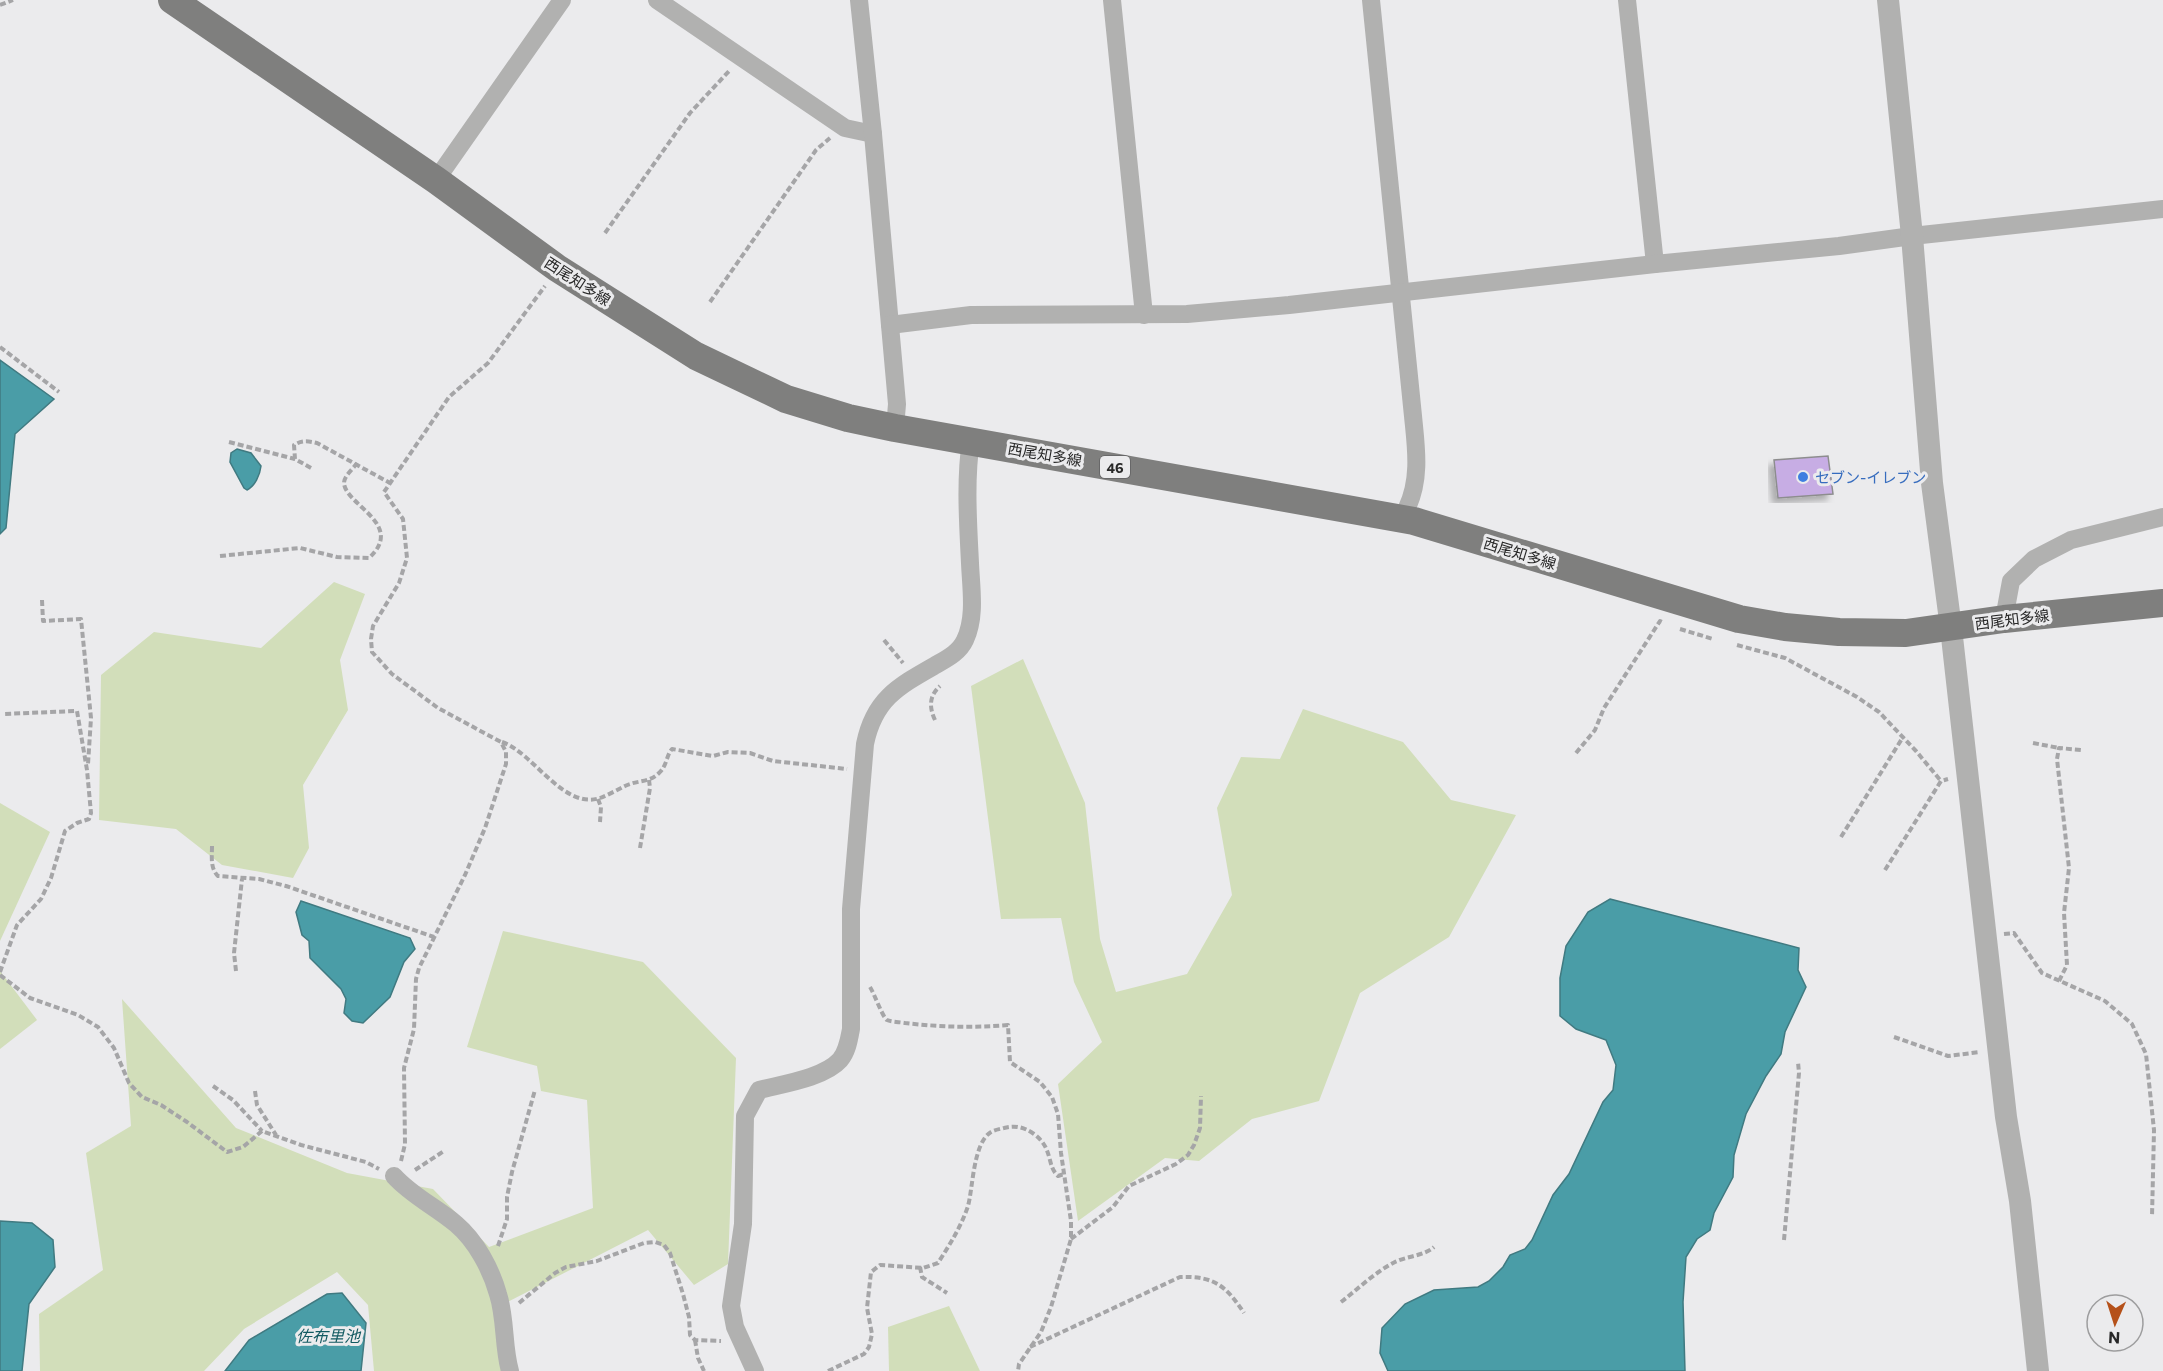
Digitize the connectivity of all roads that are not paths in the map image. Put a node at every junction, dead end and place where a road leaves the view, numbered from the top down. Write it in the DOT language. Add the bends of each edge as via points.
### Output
graph roads {
  1 [pos="172,0"];
  2 [pos="562,0"];
  3 [pos="657,0"];
  4 [pos="859,0"];
  5 [pos="1112,0"];
  6 [pos="1371,0"];
  7 [pos="1628,0"];
  8 [pos="1888,0"];
  9 [pos="873,134"];
  10 [pos="436,180"];
  11 [pos="2163,209"];
  12 [pos="1912,236"];
  13 [pos="1654,264"];
  14 [pos="1401,292"];
  15 [pos="1144,315"];
  16 [pos="890,325"];
  17 [pos="895,428"];
  18 [pos="971,440"];
  19 [pos="2163,517"];
  20 [pos="1414,521"];
  21 [pos="2163,603"];
  22 [pos="2004,619"];
  23 [pos="1951,628"];
  24 [pos="396,1178"];
  25 [pos="510,1371"];
  26 [pos="755,1371"];
  27 [pos="2038,1371"];
  1 -- 10 [label="main road, 西尾知多線 / 46"];
  2 -- 10 [label="street"];
  3 -- 9 [label="street" via="840,125"];
  4 -- 9 [label="street"];
  5 -- 15 [label="street"];
  6 -- 14 [label="street"];
  7 -- 13 [label="street"];
  8 -- 12 [label="street"];
  9 -- 16 [label="street"];
  10 -- 17 [label="main road, 西尾知多線 / 46" via="557,268 696,356 786,399"];
  11 -- 12 [label="street"];
  12 -- 13 [label="street"];
  12 -- 23 [label="street" via="1932,483"];
  13 -- 14 [label="street"];
  14 -- 15 [label="street"];
  14 -- 20 [label="street" via="1417,464 1414,493 1407,508"];
  15 -- 16 [label="street" via="971,315"];
  16 -- 17 [label="street" via="897,404"];
  17 -- 18 [label="main road, 西尾知多線 / 46"];
  18 -- 20 [label="main road, 西尾知多線 / 46"];
  18 -- 26 [label="street" via="970,626 960,649 904,683 879,706 869,725 851,909 848,1045 840,1060 825,1071 759,1090 745,1116 743,1224 731,1306 738,1335"];
  19 -- 22 [label="street" via="2071,540 2034,559 2011,581"];
  20 -- 23 [label="main road, 西尾知多線 / 46" via="1738,619 1839,632 1906,633"];
  21 -- 22 [label="main road, 西尾知多線 / 46"];
  22 -- 23 [label="main road, 西尾知多線 / 46"];
  23 -- 27 [label="street"];
  24 -- 25 [label="street" via="456,1225 488,1267 502,1310"];
}
